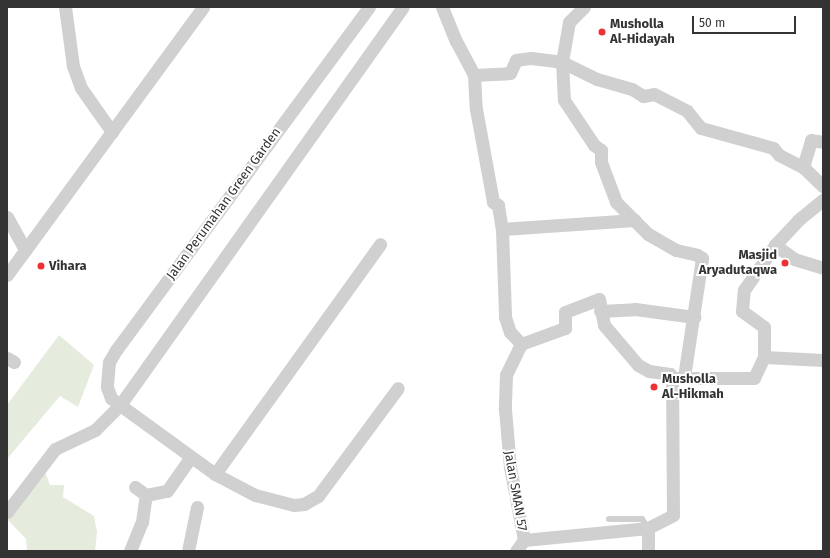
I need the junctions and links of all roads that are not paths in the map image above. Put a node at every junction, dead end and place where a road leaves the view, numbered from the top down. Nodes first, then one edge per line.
1 (65, 7) edge
2 (369, 7) edge
3 (403, 7) edge
4 (442, 7) edge
5 (584, 7) edge
6 (198, 10) edge
7 (562, 62) junction
8 (474, 75) junction
9 (112, 132) junction
10 (823, 142) edge
11 (802, 167) junction
12 (823, 186) edge
13 (823, 200) edge
14 (7, 217) edge
15 (635, 220) junction
16 (502, 229) junction
17 (380, 244) dead end
18 (775, 245) junction
19 (25, 250) junction
20 (823, 268) edge
21 (7, 275) edge
22 (600, 311) junction
23 (694, 317) junction
24 (521, 344) junction
25 (764, 357) junction
26 (823, 360) edge
27 (678, 378) junction
28 (398, 388) dead end
29 (120, 405) junction
30 (190, 458) junction
31 (215, 474) junction
32 (197, 507) dead end
33 (7, 512) edge
34 (609, 519) dead end
35 (648, 528) junction
36 (524, 540) junction
37 (130, 551) edge
38 (188, 551) edge
39 (516, 551) edge
40 (648, 551) edge

1 - 9 street
2 - 29 street, Jalan Perumahan Green Garden
3 - 29 street
4 - 8 street
5 - 7 street
6 - 9 street
7 - 8 street
7 - 11 street
7 - 15 street
8 - 16 street
9 - 19 street
10 - 11 street
11 - 12 street
13 - 18 street
14 - 19 street
15 - 16 street
15 - 23 street
16 - 24 street
17 - 31 street
18 - 20 street
18 - 25 street
19 - 21 street
22 - 23 street
22 - 24 street
22 - 27 street
23 - 27 street
24 - 36 street, Jalan SMAN 57
25 - 26 street
25 - 27 street
27 - 35 street
28 - 31 street, Jalan Perumahan Green Garden
29 - 30 street, Jalan Perumahan Green Garden
29 - 33 street
30 - 31 street, Jalan Perumahan Green Garden
30 - 37 street
32 - 38 street
34 - 35 lane
35 - 36 street, Jalan SMAN 57
35 - 40 street
36 - 39 street

